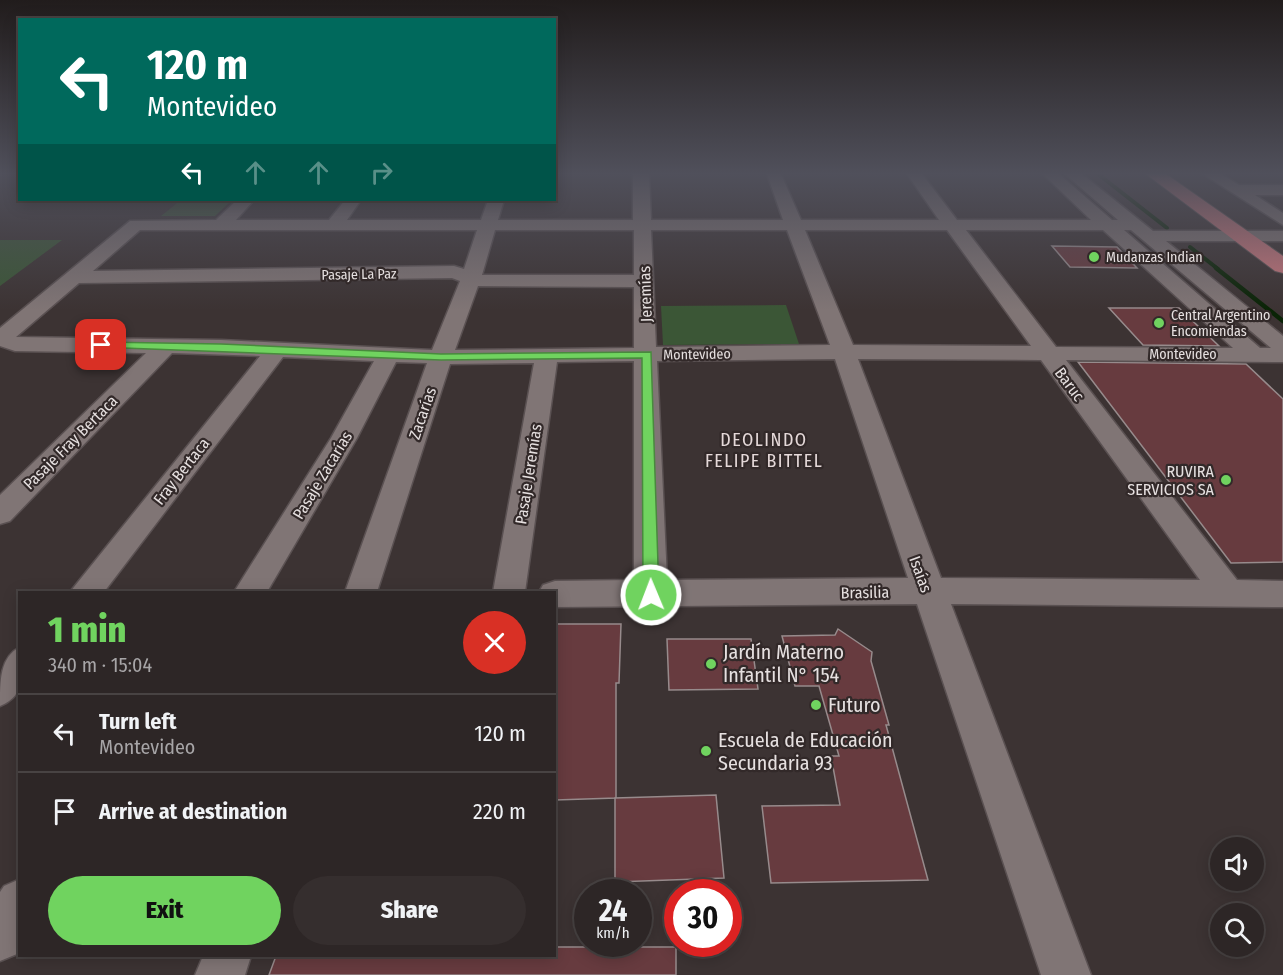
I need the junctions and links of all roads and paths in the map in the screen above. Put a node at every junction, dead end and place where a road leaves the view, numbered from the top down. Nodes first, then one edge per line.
1 (226, 220) edge
2 (338, 220) edge
3 (488, 220) edge
4 (642, 220) edge
5 (791, 220) edge
6 (949, 220) edge
7 (1100, 220) edge
8 (1129, 220) edge
9 (1224, 220) edge
10 (1228, 220) edge
11 (222, 224) junction
12 (642, 224) junction
13 (793, 224) junction
14 (952, 224) junction
15 (334, 225) junction
16 (486, 225) junction
17 (1106, 225) junction
18 (1142, 230) junction
19 (1248, 235) junction
20 (1283, 236) edge
21 (1283, 254) edge
22 (1283, 266) edge
23 (73, 277) junction
24 (471, 278) junction
25 (644, 281) junction
26 (166, 346) junction
27 (6, 347) edge
28 (1283, 347) edge
29 (276, 350) junction
30 (844, 352) junction
31 (1047, 353) junction
32 (389, 354) junction
33 (647, 354) junction
34 (547, 355) junction
35 (1254, 355) junction
36 (1283, 356) edge
37 (441, 357) junction
38 (0, 513) edge
39 (87, 591) edge
40 (251, 591) edge
41 (361, 591) edge
42 (509, 591) edge
43 (927, 591) junction
44 (1228, 593) junction
45 (556, 594) edge
46 (1283, 594) edge
47 (651, 595) junction
48 (18, 665) edge
49 (0, 689) edge
50 (18, 906) edge
51 (0, 937) edge
52 (227, 957) edge
53 (220, 975) edge
54 (1066, 975) edge

1 - 11 street
2 - 15 street
3 - 16 street, Zacarías
4 - 12 street, Jeremías
5 - 13 street, Isaías
6 - 14 street, Baruc
7 - 17 street
8 - 18 street
9 - 19 highway
10 - 19 highway
11 - 15 street
11 - 23 street
12 - 13 street
12 - 16 street
12 - 25 street, Jeremías
13 - 14 street
13 - 30 street, Isaías
14 - 17 street
14 - 31 street, Baruc
15 - 16 street
16 - 24 street, Zacarías
17 - 18 street
17 - 35 street
18 - 19 street
18 - 28 street
19 - 20 street
19 - 21 highway
19 - 22 highway
23 - 24 street, Pasaje La Paz
23 - 27 street
24 - 25 street, Pasaje La Paz
24 - 37 street, Zacarías
25 - 33 street, Jeremías
26 - 27 street, Montevideo
26 - 29 street, Montevideo
26 - 38 street, Pasaje Fray Bertaca
29 - 32 street, Montevideo
29 - 39 street, Fray Bertaca
30 - 31 street, Montevideo
30 - 33 street, Montevideo
30 - 43 street, Isaías
31 - 35 street, Montevideo
31 - 44 street, Baruc
32 - 37 street, Montevideo
32 - 40 street, Pasaje Zacarías
33 - 34 street, Montevideo
33 - 47 street, Jeremías
34 - 37 street, Montevideo
34 - 42 street, Pasaje Jeremías
35 - 36 street, Montevideo
37 - 41 street, Zacarías
43 - 44 street, Brasilia
43 - 47 street, Brasilia
43 - 54 street, Isaías
44 - 46 street, Brasilia
45 - 47 street, Brasilia
48 - 49 street
50 - 51 street
52 - 53 street

